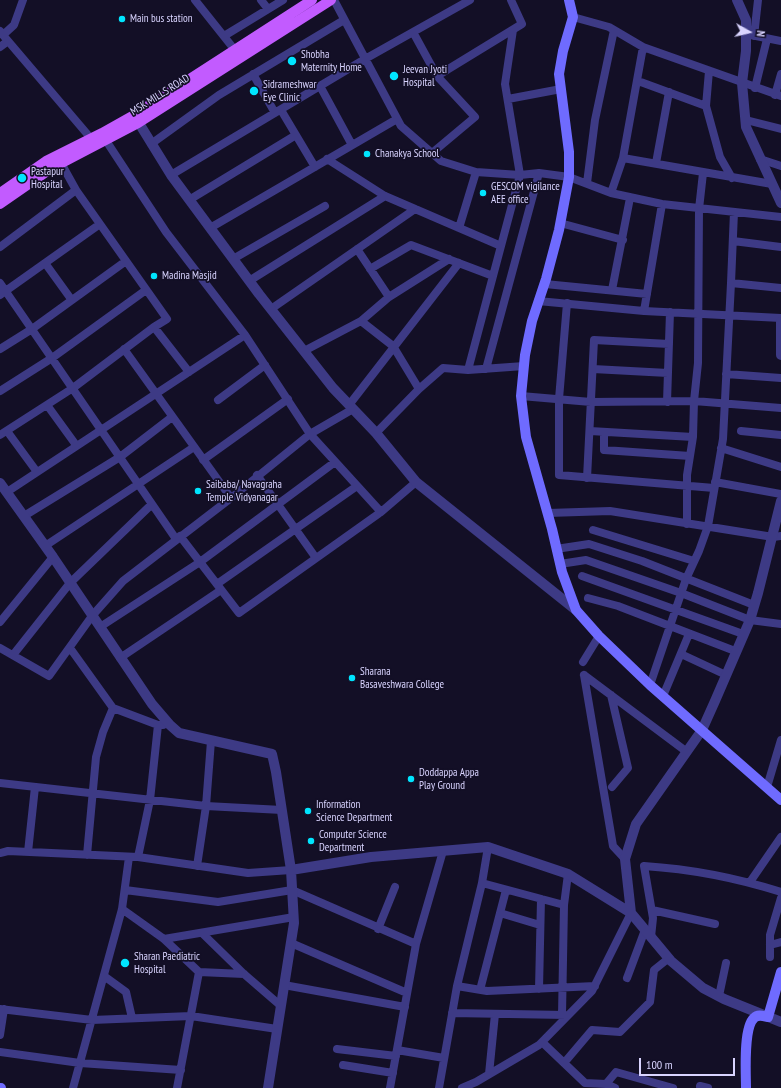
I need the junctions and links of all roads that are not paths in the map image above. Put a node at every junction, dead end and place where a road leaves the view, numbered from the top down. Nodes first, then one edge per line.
1 (23, 0) edge
2 (194, 0) edge
3 (260, 0) edge
4 (283, 0) edge
5 (312, 0) edge
6 (332, 0) edge
7 (470, 0) edge
8 (511, 0) edge
9 (569, 0) edge
10 (737, 0) edge
11 (758, 0) edge
12 (268, 9) junction
13 (573, 17) junction
14 (344, 20) junction
15 (513, 30) junction
16 (614, 30) junction
17 (413, 32) junction
18 (4, 35) edge
19 (750, 35) junction
20 (224, 36) junction
21 (767, 39) junction
22 (781, 42) edge
23 (0, 47) edge
24 (643, 47) junction
25 (238, 54) junction
26 (365, 59) junction
27 (709, 71) junction
28 (253, 74) junction
29 (781, 74) edge
30 (437, 76) junction
31 (638, 81) junction
32 (742, 83) junction
33 (320, 86) junction
34 (755, 88) junction
35 (561, 89) junction
36 (669, 92) junction
37 (778, 96) edge
38 (508, 99) junction
39 (706, 106) junction
40 (278, 111) junction
41 (136, 119) junction
42 (397, 119) junction
43 (746, 120) junction
44 (781, 130) edge
45 (296, 135) junction
46 (104, 137) junction
47 (94, 142) junction
48 (151, 144) junction
49 (352, 145) junction
50 (432, 153) junction
51 (623, 158) junction
52 (327, 159) junction
53 (760, 159) junction
54 (61, 163) junction
55 (656, 163) junction
56 (781, 166) edge
57 (315, 167) junction
58 (476, 172) junction
59 (539, 173) junction
60 (703, 173) junction
61 (171, 175) junction
62 (520, 175) junction
63 (569, 177) junction
64 (732, 178) junction
65 (587, 183) junction
66 (772, 184) junction
67 (76, 190) junction
68 (0, 193) edge
69 (611, 194) junction
70 (385, 196) junction
71 (630, 198) junction
72 (189, 200) junction
73 (781, 203) edge
74 (0, 204) edge
75 (662, 204) junction
76 (325, 206) dead end
77 (415, 209) junction
78 (699, 209) junction
79 (734, 212) junction
80 (781, 217) edge
81 (560, 223) junction
82 (100, 224) junction
83 (210, 228) junction
84 (459, 228) junction
85 (623, 240) junction
86 (733, 242) junction
87 (502, 246) junction
88 (0, 247) edge
89 (781, 247) edge
90 (357, 249) junction
91 (233, 259) junction
92 (449, 259) junction
93 (126, 261) junction
94 (45, 263) junction
95 (459, 263) junction
96 (370, 269) junction
97 (493, 276) junction
98 (249, 281) junction
99 (0, 283) edge
100 (545, 284) junction
101 (731, 284) junction
102 (781, 288) edge
103 (146, 290) junction
104 (612, 290) junction
105 (3, 293) edge
106 (647, 294) junction
107 (389, 297) junction
108 (71, 299) junction
109 (538, 301) junction
110 (567, 303) junction
111 (270, 309) junction
112 (644, 311) junction
113 (670, 312) junction
114 (698, 314) junction
115 (729, 316) junction
116 (781, 318) edge
117 (361, 321) junction
118 (781, 322) edge
119 (154, 326) junction
120 (32, 329) junction
121 (780, 333) edge
122 (244, 335) junction
123 (669, 344) junction
124 (393, 346) junction
125 (0, 349) edge
126 (124, 349) junction
127 (304, 351) junction
128 (781, 352) edge
129 (781, 355) edge
130 (52, 358) junction
131 (265, 365) junction
132 (524, 366) junction
133 (486, 369) junction
134 (593, 369) junction
135 (468, 370) junction
136 (189, 372) junction
137 (668, 373) junction
138 (726, 374) junction
139 (781, 378) edge
140 (73, 388) junction
141 (419, 389) junction
142 (0, 391) edge
143 (155, 394) junction
144 (521, 396) junction
145 (288, 399) junction
146 (559, 399) junction
147 (218, 400) dead end
148 (592, 402) junction
149 (667, 402) junction
150 (694, 402) junction
151 (724, 404) junction
152 (47, 405) junction
153 (351, 407) junction
154 (781, 408) edge
155 (172, 417) junction
156 (102, 430) junction
157 (590, 431) junction
158 (741, 431) dead end
159 (604, 432) junction
160 (4, 433) edge
161 (376, 433) junction
162 (310, 434) junction
163 (781, 435) edge
164 (693, 437) junction
165 (76, 445) junction
166 (194, 447) junction
167 (721, 448) junction
168 (690, 456) junction
169 (120, 457) junction
170 (203, 460) junction
171 (335, 462) junction
172 (781, 467) edge
173 (37, 472) junction
174 (257, 475) junction
175 (587, 478) junction
176 (416, 482) junction
177 (0, 483) edge
178 (139, 484) junction
179 (715, 485) junction
180 (357, 486) junction
181 (687, 486) junction
182 (7, 492) junction
183 (781, 494) edge
184 (231, 498) junction
185 (781, 501) edge
186 (152, 504) junction
187 (277, 504) junction
188 (382, 512) junction
189 (548, 513) junction
190 (24, 516) junction
191 (687, 524) junction
192 (708, 526) junction
193 (295, 529) junction
194 (593, 530) dead end
195 (777, 536) edge
196 (178, 537) junction
197 (45, 546) junction
198 (556, 549) junction
199 (53, 556) junction
200 (316, 558) junction
201 (694, 561) junction
202 (200, 562) junction
203 (560, 564) junction
204 (582, 576) dead end
205 (686, 579) junction
206 (70, 583) junction
207 (219, 587) junction
208 (681, 593) junction
209 (588, 598) dead end
210 (754, 605) junction
211 (576, 610) junction
212 (676, 610) junction
213 (92, 616) junction
214 (750, 620) junction
215 (0, 622) edge
216 (781, 624) edge
217 (100, 627) junction
218 (669, 627) junction
219 (689, 634) junction
220 (743, 634) junction
221 (599, 636) junction
222 (0, 648) edge
223 (70, 648) junction
224 (735, 651) junction
225 (681, 654) junction
226 (13, 655) junction
227 (120, 658) junction
228 (583, 662) dead end
229 (726, 675) junction
230 (650, 685) junction
231 (611, 695) junction
232 (663, 696) junction
233 (113, 708) junction
234 (158, 725) junction
235 (170, 725) junction
236 (702, 730) junction
237 (781, 740) edge
238 (211, 741) junction
239 (687, 752) junction
240 (0, 783) edge
241 (36, 787) junction
242 (612, 787) dead end
243 (767, 787) junction
244 (92, 793) junction
245 (150, 800) junction
246 (781, 800) edge
247 (206, 806) junction
248 (282, 810) junction
249 (781, 837) edge
250 (488, 847) junction
251 (443, 851) junction
252 (28, 852) junction
253 (0, 853) edge
254 (86, 855) junction
255 (129, 857) junction
256 (138, 857) junction
257 (625, 859) junction
258 (197, 866) junction
259 (291, 870) junction
260 (568, 874) junction
261 (750, 882) junction
262 (482, 883) junction
263 (395, 887) dead end
264 (125, 890) junction
265 (292, 890) junction
266 (506, 890) junction
267 (781, 892) edge
268 (781, 898) edge
269 (541, 899) junction
270 (564, 905) junction
271 (122, 909) junction
272 (652, 910) junction
273 (500, 913) junction
274 (631, 913) junction
275 (294, 916) junction
276 (715, 924) dead end
277 (540, 926) junction
278 (378, 929) junction
279 (648, 933) junction
280 (203, 934) junction
281 (164, 939) junction
282 (781, 942) edge
283 (291, 943) junction
284 (416, 944) junction
285 (770, 945) junction
286 (770, 957) dead end
287 (669, 958) junction
288 (726, 963) dead end
289 (198, 972) junction
290 (781, 972) edge
291 (244, 974) junction
292 (104, 976) junction
293 (627, 978) dead end
294 (284, 985) junction
295 (456, 986) junction
296 (595, 986) junction
297 (561, 988) junction
298 (539, 989) junction
299 (480, 990) junction
300 (407, 993) junction
301 (719, 996) junction
302 (280, 1006) junction
303 (405, 1007) junction
304 (2, 1009) edge
305 (452, 1013) junction
306 (495, 1014) junction
307 (565, 1015) junction
308 (190, 1016) junction
309 (768, 1017) junction
310 (132, 1018) junction
311 (92, 1020) junction
312 (781, 1022) edge
313 (277, 1029) junction
314 (0, 1035) edge
315 (542, 1042) junction
316 (337, 1049) dead end
317 (0, 1052) edge
318 (396, 1053) junction
319 (444, 1058) junction
320 (564, 1063) junction
321 (80, 1064) junction
322 (344, 1065) dead end
323 (181, 1070) junction
324 (393, 1073) junction
325 (489, 1074) junction
326 (606, 1084) junction
327 (73, 1088) edge
328 (177, 1088) edge
329 (268, 1088) edge
330 (390, 1088) edge
331 (439, 1088) edge
332 (462, 1088) edge
333 (615, 1088) edge
334 (673, 1088) edge
335 (746, 1088) edge

1 - 18 street
2 - 20 street
3 - 12 street
4 - 12 street
5 - 25 main road, MSK MILLS ROAD
6 - 14 street
6 - 25 main road, MSK MILLS ROAD
7 - 17 street
8 - 15 street
9 - 13 main road
10 - 19 street
11 - 19 street
12 - 20 street
13 - 16 street
13 - 35 main road
14 - 26 street
14 - 28 street
15 - 30 street
15 - 38 street
16 - 24 street
16 - 65 street
17 - 26 street
17 - 30 street
18 - 23 street
18 - 47 street
19 - 21 street
19 - 32 street
20 - 25 street
21 - 22 street
21 - 34 street
24 - 27 street
24 - 31 street
25 - 41 main road, MSK MILLS ROAD
26 - 33 street
26 - 42 street
27 - 32 street
27 - 39 street
28 - 40 street
28 - 48 street
29 - 37 street
30 - 50 street
31 - 36 street
31 - 51 street
32 - 34 street
32 - 43 street
33 - 40 street
33 - 49 street
34 - 37 street
35 - 38 street
35 - 63 main road
36 - 39 street
36 - 55 street
38 - 62 street
39 - 64 street
40 - 45 street
40 - 61 street
41 - 46 main road, MSK MILLS ROAD
41 - 48 street
42 - 49 street
42 - 50 street
43 - 44 street
43 - 53 street
45 - 57 street
45 - 72 street
46 - 47 main road, MSK MILLS ROAD
46 - 122 street
47 - 54 main road, MSK MILLS ROAD
47 - 68 main road, MSK MILLS ROAD
48 - 61 street
49 - 52 street
50 - 58 street
51 - 55 street
51 - 69 street
52 - 57 street
52 - 70 street
53 - 56 street
53 - 66 street
54 - 67 street
54 - 74 main road, MSK MILLS ROAD
55 - 60 street
57 - 83 street
58 - 62 street
58 - 84 street
59 - 62 street
59 - 63 street
59 - 133 street
60 - 64 street
60 - 78 street
61 - 72 street
62 - 87 street
63 - 65 street
63 - 81 main road
64 - 66 street
65 - 69 street
66 - 73 street
67 - 82 street
67 - 88 street
69 - 71 street
70 - 77 street
70 - 98 street
71 - 75 street
71 - 85 street
72 - 83 street
75 - 78 street
75 - 106 street
76 - 91 street
77 - 84 street
77 - 90 street
78 - 79 street
78 - 114 street
79 - 80 street
79 - 86 street
81 - 85 street
81 - 100 main road
82 - 93 street
82 - 94 street
83 - 91 street
84 - 87 street
85 - 104 street
86 - 89 street
86 - 101 street
87 - 97 street
90 - 96 street
90 - 111 street
91 - 98 street
92 - 95 street
92 - 96 street
92 - 107 street
93 - 103 street
93 - 108 street
94 - 105 street
94 - 108 street
95 - 97 street
95 - 124 street
96 - 107 street
97 - 135 street
98 - 111 street
99 - 105 street
100 - 104 street
100 - 109 main road
101 - 102 street
101 - 115 street
103 - 119 street
103 - 130 street
104 - 106 street
105 - 120 street
106 - 112 street
107 - 117 street
108 - 120 street
109 - 110 street
109 - 132 main road
110 - 112 street
110 - 146 street
111 - 127 street
112 - 113 street
113 - 114 street
113 - 123 street
114 - 115 street
114 - 150 street
115 - 116 street
115 - 138 street
117 - 124 street
117 - 127 street
118 - 121 street
119 - 126 street
119 - 136 street
120 - 125 street
120 - 130 street
121 - 128 street
122 - 131 street
122 - 136 street
123 - 134 street
123 - 137 street
124 - 141 street
124 - 153 street
126 - 140 street
126 - 143 street
127 - 153 street
128 - 129 street
130 - 140 street
130 - 142 street
131 - 145 street
131 - 147 street
132 - 133 street
132 - 144 main road
133 - 135 street
134 - 137 street
134 - 148 street
135 - 141 street
136 - 143 street
137 - 149 street
138 - 139 street
138 - 151 street
140 - 152 street
140 - 156 street
141 - 161 street
143 - 155 street
143 - 156 street
144 - 146 street
144 - 189 main road
145 - 162 street
145 - 170 street
146 - 148 street
146 - 175 street
148 - 149 street
148 - 157 street
149 - 150 street
150 - 151 street
150 - 164 street
151 - 154 street
151 - 167 street
152 - 160 street
152 - 165 street
153 - 161 street
153 - 162 street
155 - 166 street
155 - 169 street
156 - 165 street
156 - 169 street
157 - 159 street
157 - 175 street
158 - 163 street
159 - 164 street
159 - 168 street
160 - 173 street
161 - 176 street
162 - 171 street
162 - 174 street
164 - 168 street
165 - 173 street
166 - 170 street
166 - 178 street
167 - 172 street
167 - 179 street
168 - 181 street
169 - 178 street
169 - 190 street
170 - 184 street
171 - 180 street
171 - 187 street
173 - 182 street
174 - 184 street
174 - 187 street
175 - 181 street
176 - 188 street
176 - 211 street
177 - 182 street
178 - 186 street
178 - 197 street
179 - 181 street
179 - 183 street
179 - 192 street
180 - 188 street
180 - 193 street
181 - 191 street
182 - 190 street
184 - 196 street
185 - 195 street
186 - 196 street
186 - 206 street
187 - 193 street
187 - 202 street
188 - 200 street
189 - 191 street
189 - 198 main road
190 - 197 street
191 - 192 street
192 - 195 street
192 - 201 street
193 - 200 street
193 - 207 street
194 - 201 street
195 - 210 street
196 - 202 street
196 - 213 street
197 - 199 street
198 - 203 main road
198 - 205 street
199 - 206 street
199 - 215 street
200 - 207 street
201 - 205 street
202 - 207 street
202 - 217 street
203 - 208 street
203 - 211 main road
204 - 212 street
205 - 208 street
205 - 210 street
206 - 213 street
206 - 226 street
207 - 227 street
208 - 212 street
208 - 214 street
209 - 218 street
210 - 214 street
211 - 221 main road
212 - 218 street
212 - 220 street
213 - 217 street
213 - 223 street
214 - 216 street
214 - 220 street
217 - 227 street
218 - 219 street
218 - 230 street
219 - 224 street
219 - 225 street
220 - 224 street
221 - 228 street
221 - 230 main road
222 - 226 street
223 - 226 street
223 - 233 street
224 - 229 street
225 - 229 street
225 - 232 street
227 - 235 street
229 - 236 street
230 - 232 main road
231 - 239 street
231 - 242 street
231 - 257 street
232 - 236 main road
233 - 234 street
233 - 244 street
234 - 235 street
234 - 245 street
235 - 238 street
236 - 239 street
236 - 243 main road
237 - 243 street
238 - 247 street
238 - 248 street
239 - 257 street
240 - 241 street
241 - 244 street
241 - 252 street
243 - 246 main road
244 - 245 street
244 - 254 street
245 - 247 street
245 - 256 street
247 - 248 street
247 - 258 street
248 - 259 street
249 - 261 street
250 - 251 street
250 - 260 street
250 - 262 street
251 - 259 street
251 - 284 street
252 - 253 street
252 - 254 street
254 - 255 street
255 - 256 street
255 - 264 street
256 - 258 street
257 - 274 street
258 - 259 street
259 - 265 street
260 - 270 street
260 - 274 street
261 - 267 street
261 - 272 street
262 - 266 street
262 - 295 street
263 - 278 street
264 - 265 street
264 - 271 street
265 - 275 street
265 - 278 street
266 - 269 street
266 - 273 street
268 - 285 street
269 - 270 street
269 - 277 street
270 - 297 street
271 - 281 street
271 - 292 street
272 - 276 street
272 - 279 street
273 - 277 street
273 - 299 street
274 - 279 street
274 - 296 street
275 - 280 street
275 - 283 street
277 - 298 street
278 - 284 street
279 - 287 street
279 - 293 street
280 - 281 street
280 - 291 street
281 - 289 street
282 - 285 street
283 - 294 street
283 - 300 street
284 - 300 street
285 - 286 street
287 - 301 street
287 - 320 street
288 - 301 street
289 - 291 street
289 - 308 street
290 - 309 main road
291 - 302 street
292 - 310 street
292 - 311 street
294 - 302 street
294 - 303 street
295 - 299 street
295 - 305 street
296 - 297 street
296 - 307 street
297 - 298 street
297 - 307 street
298 - 299 street
300 - 303 street
301 - 309 street
302 - 313 street
303 - 318 street
304 - 311 street
304 - 314 street
305 - 306 street
305 - 319 street
306 - 307 street
306 - 325 street
307 - 315 street
308 - 310 street
308 - 313 street
308 - 323 street
309 - 312 street
309 - 335 main road
310 - 311 street
311 - 321 street
313 - 329 street
315 - 320 street
315 - 325 street
316 - 318 street
317 - 321 street
318 - 319 street
318 - 324 street
319 - 331 street
320 - 326 street
321 - 323 street
321 - 327 street
322 - 324 street
323 - 328 street
324 - 330 street
325 - 332 street
326 - 333 street
326 - 334 street

